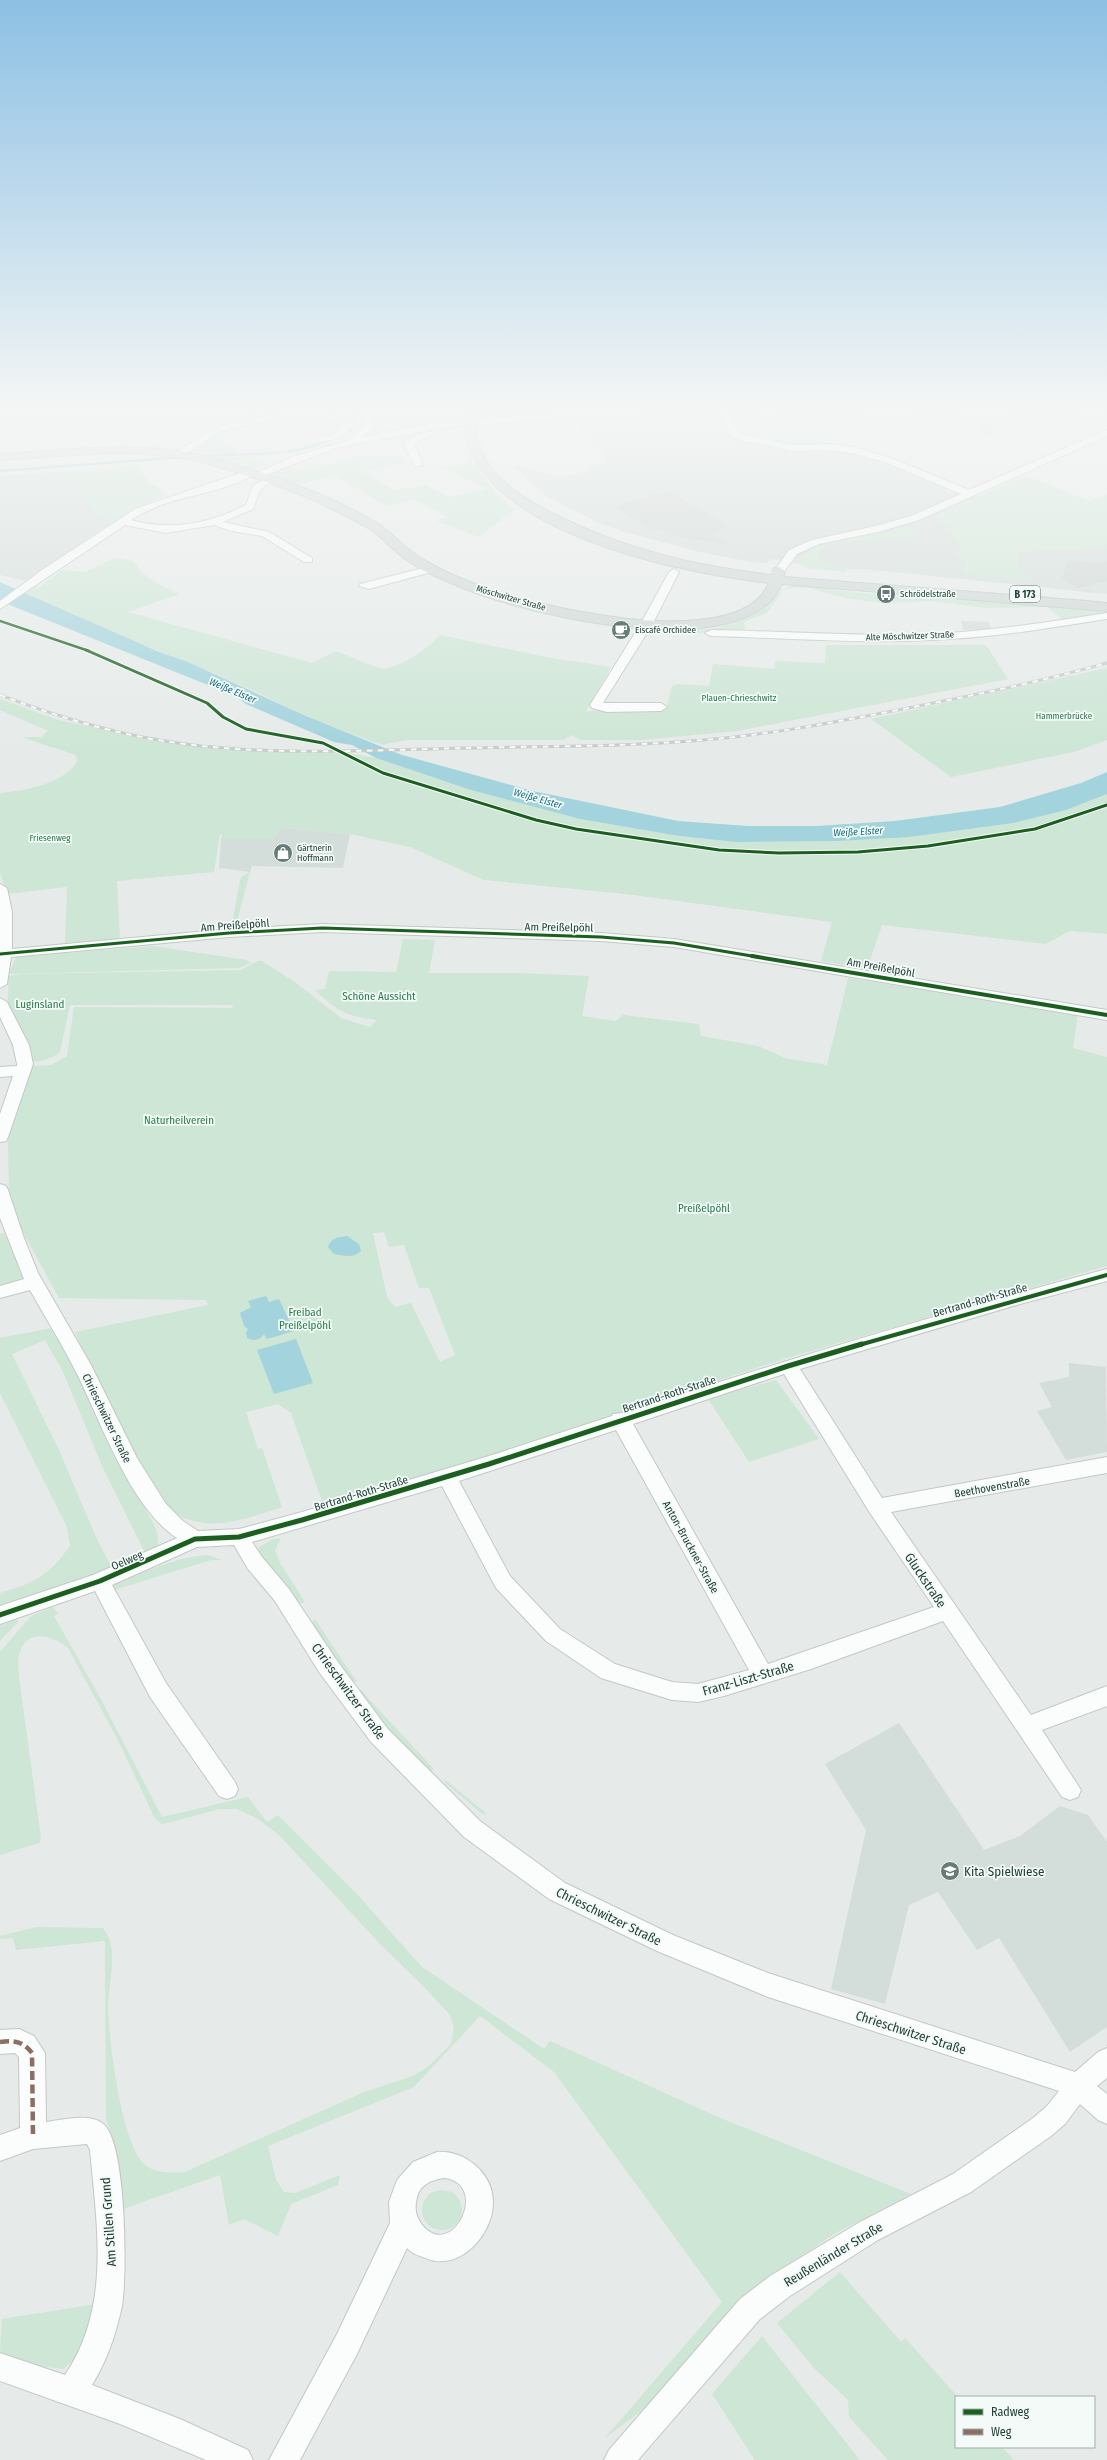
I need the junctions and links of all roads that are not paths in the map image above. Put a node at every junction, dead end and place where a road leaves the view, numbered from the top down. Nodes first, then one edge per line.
1 (119, 523) edge
2 (130, 523) edge
3 (202, 523) edge
4 (217, 523) edge
5 (368, 523) edge
6 (577, 523) edge
7 (898, 523) edge
8 (308, 560) dead end
9 (431, 569) junction
10 (674, 572) dead end
11 (775, 576) junction
12 (364, 586) dead end
13 (1107, 601) edge
14 (0, 606) edge
15 (1107, 607) edge
16 (1107, 616) edge
17 (646, 625) junction
18 (711, 632) dead end
19 (661, 707) dead end
20 (0, 888) edge
21 (3, 954) edge
22 (0, 984) edge
23 (0, 1002) edge
24 (1107, 1015) edge
25 (5, 1016) edge
26 (21, 1071) junction
27 (0, 1072) edge
28 (0, 1137) edge
29 (0, 1190) edge
30 (1107, 1275) edge
31 (34, 1282) junction
32 (0, 1292) edge
33 (788, 1366) junction
34 (620, 1419) junction
35 (1107, 1465) edge
36 (447, 1477) junction
37 (876, 1507) junction
38 (239, 1537) junction
39 (195, 1539) junction
40 (100, 1581) junction
41 (947, 1611) junction
42 (0, 1615) edge
43 (763, 1675) junction
44 (1107, 1696) edge
45 (1025, 1727) junction
46 (227, 1790) dead end
47 (1070, 1790) dead end
48 (0, 2042) edge
49 (1107, 2061) edge
50 (1078, 2086) junction
51 (1107, 2111) edge
52 (33, 2136) junction
53 (0, 2148) edge
54 (404, 2224) dead end
55 (0, 2367) edge
56 (70, 2392) junction
57 (238, 2460) edge
58 (284, 2460) edge
59 (619, 2460) edge

1 - 14 street
2 - 3 street
4 - 8 street
5 - 9 main road, Möschwitzer Straße
6 - 11 main road, B 173
7 - 11 street
9 - 12 street
9 - 17 main road, Möschwitzer Straße
10 - 17 street
11 - 13 main road, B 173
11 - 15 main road, B 173
11 - 17 main road, Möschwitzer Straße
16 - 18 street, Alte Möschwitzer Straße
17 - 19 street
20 - 21 street
21 - 22 street
21 - 24 street, Am Preißelpöhl
23 - 25 street
25 - 26 street
26 - 27 street
26 - 28 street
29 - 31 street, Chrieschwitzer Straße
30 - 33 street, Bertrand-Roth-Straße
31 - 32 street
31 - 39 street, Chrieschwitzer Straße
33 - 34 street, Bertrand-Roth-Straße
33 - 37 street, Gluckstraße
34 - 36 street, Bertrand-Roth-Straße
34 - 43 street, Anton-Bruckner-Straße
35 - 37 street, Beethovenstraße
36 - 38 street, Bertrand-Roth-Straße
36 - 43 street, Franz-Liszt-Straße
37 - 41 street, Gluckstraße
38 - 39 street, Oelweg
38 - 50 street, Chrieschwitzer Straße
39 - 40 street, Oelweg
40 - 42 street, Oelweg
40 - 46 street
41 - 43 street, Franz-Liszt-Straße
41 - 45 street, Gluckstraße
44 - 45 street
45 - 47 street, Gluckstraße
48 - 52 street
49 - 50 street, Reußenländer Straße
50 - 51 street, Chrieschwitzer Straße
50 - 59 street, Reußenländer Straße
52 - 53 street, Am Stillen Grund
52 - 56 street, Am Stillen Grund
54 - 58 street
55 - 56 street
56 - 57 street

